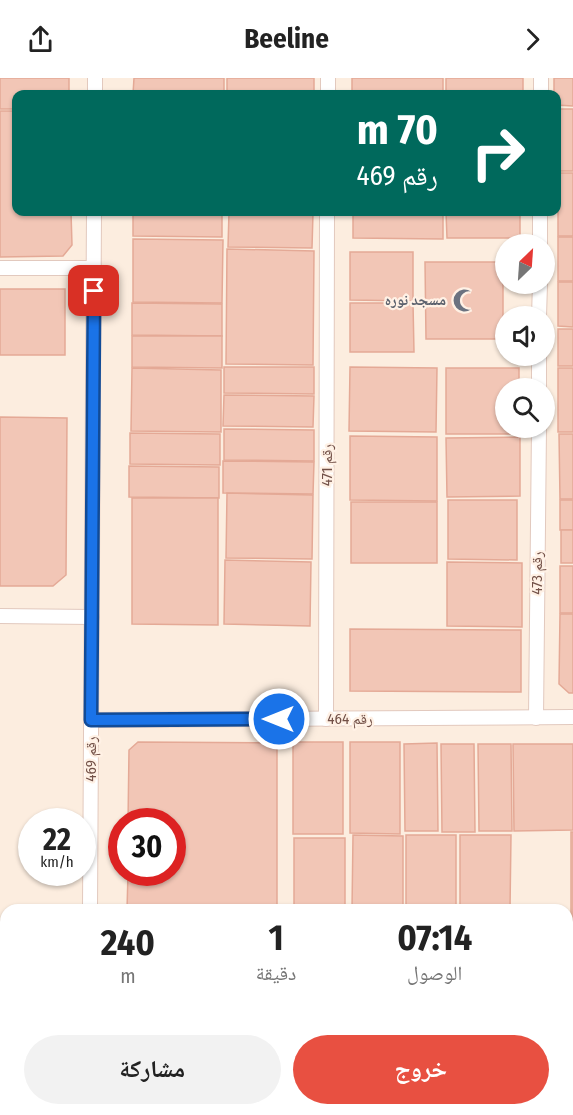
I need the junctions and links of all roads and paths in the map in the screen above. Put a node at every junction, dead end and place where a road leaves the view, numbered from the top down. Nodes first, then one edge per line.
1 (94, 216) edge
2 (327, 216) edge
3 (540, 216) edge
4 (540, 234) edge
5 (0, 268) edge
6 (94, 268) junction
7 (538, 438) edge
8 (0, 616) edge
9 (92, 617) junction
10 (573, 717) edge
11 (536, 718) junction
12 (326, 719) junction
13 (91, 720) junction
14 (90, 904) edge

1 - 6 street, رقم 469
2 - 12 street, رقم 471
3 - 4 street
5 - 6 street
6 - 9 street, رقم 469
7 - 11 street, رقم 473
8 - 9 street
9 - 13 street, رقم 469
10 - 11 street, رقم 464
11 - 12 street, رقم 464
12 - 13 street, رقم 464
13 - 14 street, رقم 469

